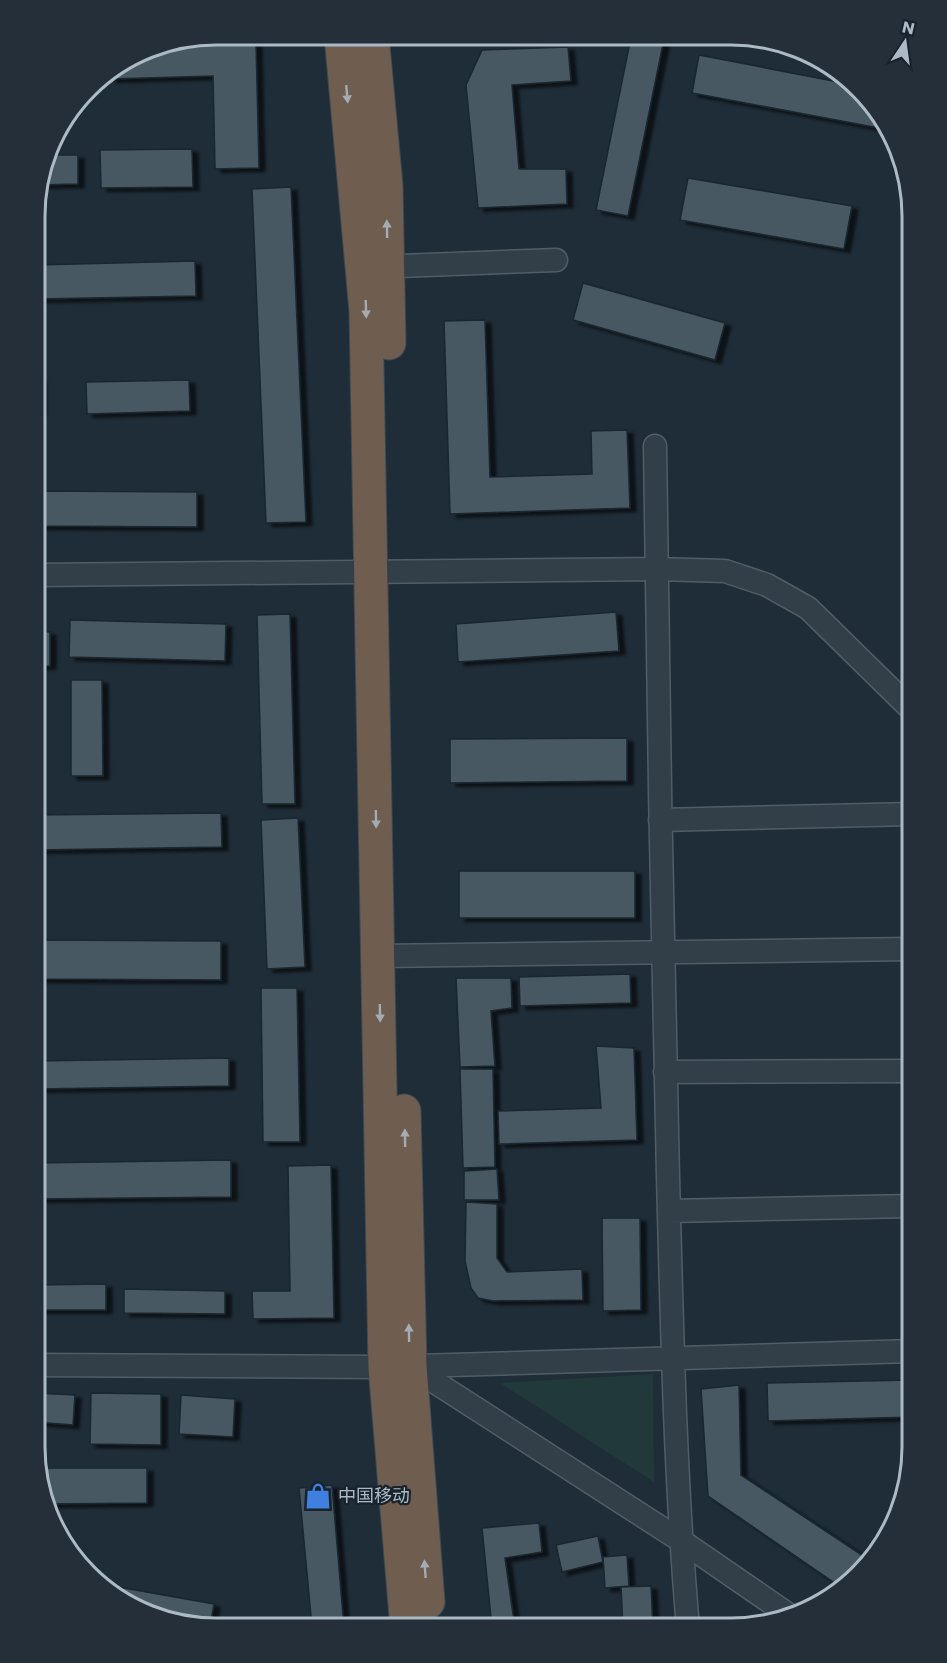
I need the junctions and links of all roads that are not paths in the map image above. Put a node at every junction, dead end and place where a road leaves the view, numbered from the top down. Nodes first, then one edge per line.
1 (343, 45) edge
2 (373, 45) edge
3 (556, 260) dead end
4 (376, 267) junction
5 (655, 446) dead end
6 (657, 569) junction
7 (381, 573) junction
8 (45, 575) edge
9 (902, 700) edge
10 (902, 814) edge
11 (660, 820) junction
12 (902, 949) edge
13 (662, 952) junction
14 (389, 955) junction
15 (902, 1071) edge
16 (665, 1072) junction
17 (902, 1206) edge
18 (669, 1211) junction
19 (902, 1352) edge
20 (673, 1358) junction
21 (45, 1365) edge
22 (398, 1367) junction
23 (680, 1540) junction
24 (782, 1610) edge
25 (407, 1618) edge
26 (428, 1618) edge
27 (687, 1618) edge

1 -> 4 highway
4 -> 2 highway
3 - 4 street
4 - 7 highway
5 - 6 street
6 - 7 street
6 - 9 street
6 - 11 street
7 - 8 street
7 - 14 highway
10 - 11 street
11 - 13 street
12 - 13 street
13 - 14 street
13 - 16 street
14 - 22 highway
15 - 16 street
16 - 18 street
17 - 18 street
18 - 20 street
19 - 20 street
20 - 22 street
20 - 23 street
21 - 22 street
22 - 23 street
22 - 25 highway
26 -> 22 highway
23 - 24 street
23 - 27 street

